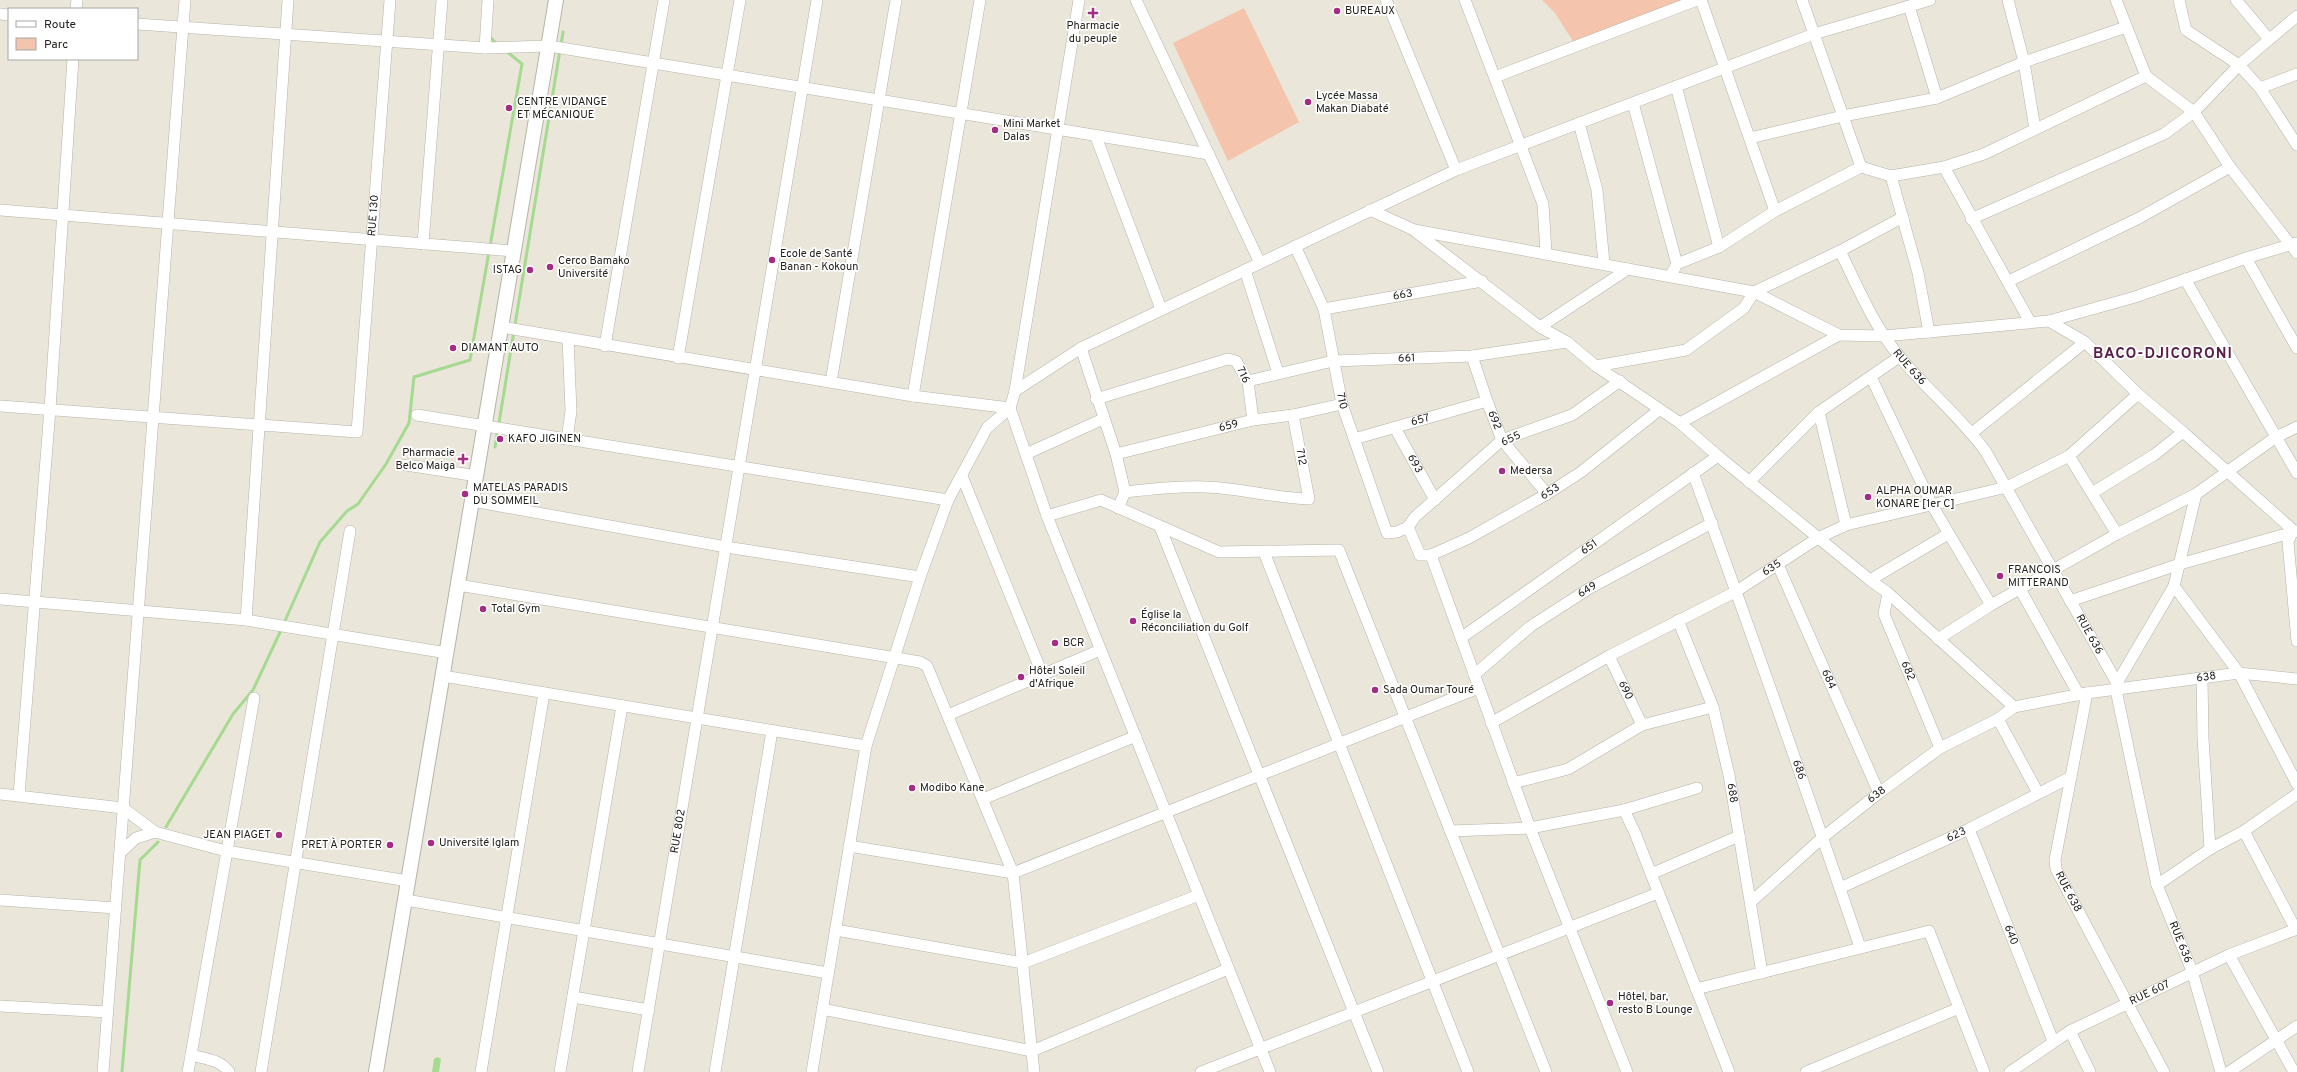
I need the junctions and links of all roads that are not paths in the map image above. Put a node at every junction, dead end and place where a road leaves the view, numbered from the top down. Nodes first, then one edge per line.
1 (185, 0) edge
2 (288, 0) edge
3 (390, 0) edge
4 (442, 0) edge
5 (488, 0) edge
6 (556, 0) edge
7 (664, 0) edge
8 (740, 0) edge
9 (817, 0) edge
10 (896, 0) edge
11 (980, 0) edge
12 (1079, 0) edge
13 (1136, 0) edge
14 (1386, 0) edge
15 (1465, 0) edge
16 (1697, 0) edge
17 (1701, 0) edge
18 (1802, 0) edge
19 (1930, 0) edge
20 (2008, 0) edge
21 (2116, 0) edge
22 (2179, 0) edge
23 (2236, 0) edge
24 (1909, 6) junction
25 (2297, 16) edge
26 (138, 24) edge
27 (183, 27) junction
28 (2126, 27) junction
29 (286, 34) junction
30 (1814, 34) junction
31 (2268, 38) junction
32 (386, 41) junction
33 (438, 44) junction
34 (548, 46) junction
35 (485, 48) junction
36 (73, 60) edge
37 (2024, 62) junction
38 (653, 63) junction
39 (2239, 65) junction
40 (1725, 68) junction
41 (2297, 74) edge
42 (728, 76) junction
43 (2146, 76) junction
44 (1495, 77) junction
45 (1676, 86) junction
46 (802, 88) junction
47 (2260, 88) junction
48 (1937, 98) junction
49 (879, 101) junction
50 (1632, 103) junction
51 (2194, 112) junction
52 (961, 114) junction
53 (1843, 116) junction
54 (1579, 123) junction
55 (2035, 129) junction
56 (1058, 130) junction
57 (1096, 137) junction
58 (1750, 138) junction
59 (1521, 145) junction
60 (2297, 145) edge
61 (1209, 154) junction
62 (1861, 167) junction
63 (1944, 167) junction
64 (2230, 167) junction
65 (1456, 170) junction
66 (1891, 176) junction
67 (0, 210) edge
68 (1370, 210) junction
69 (1775, 211) junction
70 (63, 215) junction
71 (1903, 217) junction
72 (1971, 219) junction
73 (168, 224) junction
74 (1412, 229) junction
75 (272, 232) junction
76 (372, 240) junction
77 (423, 244) junction
78 (1294, 246) junction
79 (1719, 247) junction
80 (2295, 247) edge
81 (514, 251) junction
82 (1840, 251) junction
83 (1546, 253) junction
84 (2246, 258) junction
85 (1260, 263) junction
86 (1604, 263) junction
87 (1677, 264) junction
88 (1628, 269) junction
89 (1245, 270) junction
90 (1671, 275) junction
91 (2185, 279) junction
92 (1482, 281) junction
93 (2009, 281) junction
94 (1754, 292) junction
95 (1161, 309) junction
96 (1324, 309) junction
97 (2049, 321) junction
98 (2030, 322) junction
99 (501, 327) junction
100 (1540, 327) junction
101 (1930, 332) junction
102 (1839, 335) junction
103 (1883, 336) junction
104 (568, 339) junction
105 (1567, 342) junction
106 (2085, 342) junction
107 (605, 346) junction
108 (1081, 348) junction
109 (2297, 348) edge
110 (1472, 356) junction
111 (1899, 357) junction
112 (678, 358) junction
113 (1333, 361) junction
114 (1596, 366) junction
115 (755, 371) junction
116 (1278, 373) junction
117 (1871, 377) junction
118 (1248, 381) junction
119 (831, 382) junction
120 (1620, 382) junction
121 (1015, 391) junction
122 (2138, 394) junction
123 (913, 396) junction
124 (1096, 399) junction
125 (1486, 401) junction
126 (1342, 404) junction
127 (0, 406) edge
128 (1010, 408) junction
129 (50, 409) junction
130 (1659, 410) junction
131 (1819, 412) junction
132 (417, 415) dead end
133 (1293, 415) junction
134 (153, 417) junction
135 (1103, 419) junction
136 (1252, 420) junction
137 (1680, 423) junction
138 (259, 425) junction
139 (485, 426) junction
140 (2297, 426) edge
141 (1394, 428) junction
142 (2183, 432) junction
143 (1972, 433) junction
144 (2276, 437) junction
145 (567, 439) junction
146 (1354, 439) junction
147 (1502, 440) junction
148 (1026, 454) junction
149 (1116, 454) junction
150 (1718, 456) junction
151 (2069, 456) junction
152 (406, 465) dead end
153 (739, 466) junction
154 (2226, 472) junction
155 (1693, 473) junction
156 (2297, 473) edge
157 (476, 476) junction
158 (962, 476) junction
159 (1749, 482) junction
160 (2007, 487) junction
161 (1124, 492) junction
162 (2092, 492) junction
163 (1547, 494) junction
164 (2196, 494) junction
165 (948, 500) junction
166 (1435, 500) junction
167 (472, 501) junction
168 (1932, 505) junction
169 (1118, 508) junction
170 (1047, 516) junction
171 (1712, 523) junction
172 (1846, 525) junction
173 (1160, 527) junction
174 (1408, 527) junction
175 (2295, 530) edge
176 (350, 531) dead end
177 (1948, 534) junction
178 (2117, 534) junction
179 (1818, 538) junction
180 (726, 547) junction
181 (1264, 552) junction
182 (1431, 555) junction
183 (2180, 564) junction
184 (1778, 565) junction
185 (2053, 571) junction
186 (920, 577) junction
187 (1870, 580) junction
188 (458, 585) junction
189 (2174, 586) junction
190 (2020, 589) junction
191 (1735, 592) junction
192 (1888, 592) junction
193 (0, 599) edge
194 (2070, 601) junction
195 (34, 602) junction
196 (1991, 605) junction
197 (138, 611) junction
198 (246, 620) junction
199 (1678, 620) junction
200 (712, 627) junction
201 (333, 634) junction
202 (1460, 638) junction
203 (1938, 639) junction
204 (2297, 641) edge
205 (1100, 650) junction
206 (447, 653) junction
207 (1609, 656) junction
208 (894, 658) junction
209 (2239, 673) junction
210 (1474, 675) junction
211 (442, 676) junction
212 (1043, 676) junction
213 (2202, 678) junction
214 (2297, 680) edge
215 (2117, 687) junction
216 (1479, 688) junction
217 (544, 693) junction
218 (2083, 694) junction
219 (254, 698) dead end
220 (622, 706) junction
221 (1713, 707) junction
222 (2014, 707) junction
223 (948, 715) junction
224 (697, 718) junction
225 (1405, 718) junction
226 (1998, 719) junction
227 (1491, 723) junction
228 (1642, 725) junction
229 (772, 731) junction
230 (1136, 736) junction
231 (1339, 744) junction
232 (866, 746) junction
233 (1940, 748) junction
234 (1260, 775) junction
235 (2071, 777) junction
236 (1513, 783) junction
237 (2297, 784) edge
238 (1697, 788) dead end
239 (1879, 793) junction
240 (2038, 793) junction
241 (0, 794) edge
242 (2297, 794) edge
243 (19, 795) junction
244 (983, 799) junction
245 (123, 808) junction
246 (1624, 810) junction
247 (1166, 812) junction
248 (1530, 828) junction
249 (1969, 829) junction
250 (1450, 831) junction
251 (2244, 831) junction
252 (155, 832) junction
253 (1739, 836) junction
254 (1822, 838) junction
255 (849, 846) junction
256 (2210, 849) junction
257 (226, 851) junction
258 (120, 853) junction
259 (296, 862) junction
260 (1013, 873) junction
261 (1651, 874) junction
262 (408, 881) junction
263 (2157, 884) junction
264 (1840, 888) junction
265 (1658, 893) junction
266 (1199, 895) junction
267 (0, 900) edge
268 (406, 900) junction
269 (1752, 901) junction
270 (116, 908) junction
271 (507, 918) junction
272 (1570, 928) junction
273 (2296, 929) edge
274 (836, 930) junction
275 (584, 931) junction
276 (660, 944) junction
277 (1860, 947) junction
278 (2229, 955) junction
279 (734, 956) junction
280 (1500, 956) junction
281 (1022, 963) junction
282 (1228, 969) junction
283 (2192, 971) junction
284 (828, 973) junction
285 (1762, 973) junction
286 (1433, 981) junction
287 (1696, 989) junction
288 (573, 997) junction
289 (2126, 1003) junction
290 (0, 1006) edge
291 (1959, 1008) junction
292 (822, 1009) junction
293 (649, 1010) junction
294 (108, 1012) junction
295 (1354, 1012) junction
296 (2297, 1026) edge
297 (2070, 1031) junction
298 (2277, 1040) junction
299 (2054, 1041) junction
300 (1261, 1049) junction
301 (1032, 1051) junction
302 (191, 1055) junction
303 (2016, 1070) edge
304 (103, 1072) edge
305 (188, 1072) edge
306 (229, 1072) edge
307 (261, 1072) edge
308 (376, 1072) edge
309 (481, 1072) edge
310 (560, 1072) edge
311 (638, 1072) edge
312 (715, 1072) edge
313 (812, 1072) edge
314 (1034, 1072) edge
315 (1201, 1072) edge
316 (1270, 1072) edge
317 (1378, 1072) edge
318 (1468, 1072) edge
319 (1546, 1072) edge
320 (1627, 1072) edge
321 (1729, 1072) edge
322 (1806, 1072) edge
323 (1984, 1072) edge
324 (2090, 1072) edge
325 (2164, 1072) edge
326 (2221, 1072) edge
327 (2229, 1072) edge
328 (2294, 1072) edge

1 - 27 street
2 - 29 street
3 - 32 street, RUE 130
4 - 33 street
5 - 35 street
6 - 34 main road
7 - 38 street
8 - 42 street
9 - 46 street, RUE 802
10 - 49 street
11 - 52 street
12 - 56 street
13 - 61 street
14 - 65 street
15 - 44 street
16 - 44 street
17 - 40 street
18 - 30 street
19 - 24 street
20 - 37 street
21 - 28 street
22 - 39 street
23 - 31 street
24 - 30 street
24 - 48 street
25 - 31 street
26 - 27 street
27 - 29 street
27 - 73 street
28 - 37 street
28 - 43 street
29 - 32 street
29 - 75 street
30 - 40 street
30 - 53 street
31 - 39 street
32 - 33 street
32 - 76 street, RUE 130
33 - 35 street
33 - 77 street
34 - 35 street
34 - 38 street
34 - 81 main road
36 - 70 street
37 - 48 street
37 - 55 street
38 - 42 street
38 - 107 street
39 - 47 street
39 - 51 street
40 - 45 street
40 - 58 street
41 - 47 street
42 - 46 street
42 - 112 street
43 - 51 street
43 - 55 street
44 - 59 street
45 - 50 street
45 - 79 street
46 - 49 street
46 - 115 street, RUE 802
47 - 60 street
48 - 53 street
49 - 52 street
49 - 119 street
50 - 54 street
50 - 87 street
51 - 64 street
51 - 72 street
52 - 56 street
52 - 123 street
53 - 58 street
53 - 62 street
54 - 59 street
54 - 86 street
55 - 63 street
56 - 57 street
56 - 121 street
57 - 61 street
57 - 95 street
58 - 69 street
59 - 65 street
59 - 83 street
61 - 85 street
62 - 66 street
62 - 69 street
63 - 66 street
63 - 72 street
64 - 80 street
64 - 93 street
65 - 68 street
66 - 71 street
67 - 70 street
68 - 74 street
68 - 78 street
69 - 79 street
70 - 73 street
70 - 129 street
71 - 82 street
71 - 101 street
72 - 93 street
73 - 75 street
73 - 134 street
74 - 83 street
74 - 92 street
75 - 76 street
75 - 138 street
76 - 77 street
76 - 138 street, RUE 130
77 - 81 street
78 - 85 street
78 - 96 street, 710
79 - 87 street
80 - 84 street
81 - 99 main road
82 - 94 street
82 - 103 street, RUE 636
83 - 86 street
84 - 91 street
84 - 109 street
85 - 89 street
86 - 88 street
87 - 90 street
88 - 90 street
88 - 100 street
89 - 95 street
89 - 116 street
90 - 94 street
91 - 97 street
91 - 144 street
92 - 96 street, 663
92 - 100 street
93 - 98 street
94 - 102 street
94 - 114 street
95 - 108 street
96 - 113 street, 710
97 - 98 street
97 - 106 street
98 - 101 street
99 - 104 street
99 - 139 main road
100 - 105 street
101 - 103 street
102 - 103 street
102 - 137 street
103 - 111 street, RUE 636
104 - 107 street
104 - 145 street
105 - 110 street, 661
105 - 114 street
106 - 122 street
106 - 143 street
107 - 112 street
108 - 121 street
108 - 124 street
110 - 113 street, 661
110 - 125 street, 692
111 - 117 street
111 - 143 street, RUE 636
112 - 115 street
113 - 116 street, 661
113 - 126 street, 710
114 - 120 street
115 - 119 street
115 - 153 street, RUE 802
116 - 118 street, 661
117 - 131 street
117 - 168 street
118 - 124 street, 716
118 - 136 street, 716
119 - 123 street
120 - 130 street
120 - 147 street, 655
121 - 128 street
122 - 142 street
122 - 151 street, 635
123 - 128 street
124 - 135 street
125 - 141 street, 657
125 - 147 street, 692
126 - 133 street, 659
126 - 146 street, 710
127 - 129 street
128 - 148 street
128 - 158 street
129 - 134 street
129 - 195 street
130 - 137 street
130 - 163 street, 653
131 - 159 street
131 - 172 street
132 - 139 street
133 - 136 street, 659
133 - 161 street, 712
134 - 138 street
134 - 197 street
135 - 148 street
135 - 149 street
136 - 149 street, 659
137 - 150 street
138 - 198 street
139 - 145 street
139 - 157 main road
140 - 144 street
141 - 146 street, 657
141 - 166 street, 693
142 - 154 street
142 - 162 street
143 - 160 street, RUE 636
144 - 154 street
144 - 156 street
145 - 153 street
146 - 174 street, 710
147 - 163 street, 692
147 - 166 street, 655
148 - 170 street
149 - 161 street
150 - 155 street, 651
150 - 159 street
151 - 160 street, 635
151 - 162 street
152 - 157 street
153 - 165 street
153 - 180 street, RUE 802
154 - 164 street
154 - 175 street
155 - 171 street, 686
155 - 202 street, 651
157 - 167 main road
158 - 165 street
158 - 212 street
159 - 179 street
160 - 168 street, 635
160 - 185 street, RUE 636
161 - 169 street
162 - 178 street
163 - 182 street, 653
164 - 178 street
164 - 183 street
165 - 186 street
166 - 174 street, 655
167 - 180 street
167 - 188 main road
168 - 172 street, 635
168 - 177 street
169 - 170 street
169 - 173 street
170 - 205 street
171 - 191 street, 686
171 - 210 street, 649
172 - 179 street, 635
173 - 181 street
173 - 234 street
174 - 182 street
175 - 183 street
175 - 204 street
176 - 201 street
177 - 187 street
177 - 196 street
178 - 185 street
179 - 184 street, 635
179 - 187 street
180 - 186 street
180 - 200 street, RUE 802
181 - 225 street
181 - 231 street
182 - 202 street
183 - 189 street
183 - 194 street
184 - 191 street, 635
184 - 239 street, 684
185 - 190 street
185 - 194 street, RUE 636
186 - 208 street
187 - 192 street
188 - 200 street
188 - 206 main road
189 - 209 street
189 - 215 street
190 - 196 street
190 - 218 street
191 - 199 street, 635
191 - 254 street, 686
192 - 203 street
192 - 233 street, 682
193 - 195 street
194 - 215 street, RUE 636
195 - 197 street
195 - 243 street
196 - 203 street
197 - 198 street
197 - 245 street
198 - 201 street
199 - 207 street, 635
199 - 221 street, 688
200 - 208 street
200 - 224 street, RUE 802
201 - 206 street
201 - 259 street
202 - 210 street
203 - 222 street
205 - 212 street
205 - 230 street
206 - 211 main road
207 - 227 street, 635
207 - 228 street, 690
208 - 223 street
208 - 232 street
209 - 213 street, 638
209 - 214 street, 638
209 - 237 street
210 - 216 street
211 - 217 street
211 - 262 main road
212 - 223 street
213 - 215 street, 638
213 - 256 street
215 - 218 street, 638
215 - 263 street, RUE 636
216 - 225 street
216 - 227 street
217 - 220 street
217 - 271 street
218 - 222 street, 638
218 - 235 street, RUE 638
219 - 257 street
220 - 224 street
220 - 275 street
221 - 228 street
221 - 253 street, 688
222 - 226 street, 638
223 - 244 street
224 - 229 street
224 - 276 street, RUE 802
225 - 231 street
225 - 250 street
226 - 233 street, 638
226 - 240 street
227 - 236 street
228 - 236 street
229 - 232 street
229 - 279 street
230 - 244 street
230 - 247 street
231 - 234 street
231 - 286 street
232 - 255 street
233 - 239 street, 638
234 - 247 street
234 - 295 street
235 - 240 street, 623
235 - 289 street, RUE 638
236 - 248 street
238 - 246 street
239 - 254 street, 638
240 - 249 street, 623
241 - 243 street
242 - 251 street
243 - 245 street
244 - 260 street
245 - 252 street
245 - 258 street
246 - 248 street
246 - 261 street
247 - 260 street
247 - 266 street
248 - 250 street
248 - 272 street
249 - 264 street, 623
249 - 299 street, 640
250 - 280 street
251 - 256 street
251 - 273 street
252 - 257 street
252 - 258 street
253 - 261 street
253 - 269 street, 688
254 - 264 street, 686
254 - 269 street, 638
255 - 260 street
255 - 274 street
256 - 263 street
257 - 259 street
257 - 302 street
258 - 270 street
259 - 262 street
259 - 307 street
260 - 281 street
261 - 265 street
262 - 268 main road
263 - 283 street, RUE 636
264 - 277 street, 686
265 - 272 street
265 - 287 street
266 - 281 street
266 - 282 street
267 - 270 street
268 - 271 street
268 - 308 main road
269 - 285 street, 688
270 - 294 street
271 - 275 street
271 - 309 street
272 - 280 street
272 - 320 street
273 - 278 street, RUE 607
274 - 281 street
274 - 284 street
275 - 276 street
275 - 288 street
276 - 279 street
276 - 293 street, RUE 802
277 - 285 street
277 - 291 street
278 - 283 street, RUE 607
278 - 298 street
279 - 284 street
279 - 312 street
280 - 286 street
280 - 319 street
281 - 301 street
282 - 300 street
282 - 301 street
283 - 289 street, RUE 607
283 - 326 street, RUE 636
284 - 292 street
285 - 287 street
286 - 295 street
286 - 318 street
287 - 321 street
288 - 293 street
288 - 310 street
289 - 297 street, RUE 607
289 - 325 street, RUE 638
290 - 294 street
291 - 322 street
291 - 323 street
292 - 301 street
292 - 313 street
293 - 311 street, RUE 802
294 - 304 street
295 - 300 street
295 - 317 street
296 - 298 street
297 - 299 street, RUE 607
297 - 324 street
298 - 327 street
298 - 328 street
299 - 303 street, RUE 607
300 - 315 street
300 - 316 street
301 - 314 street
302 - 305 street
302 - 306 street

